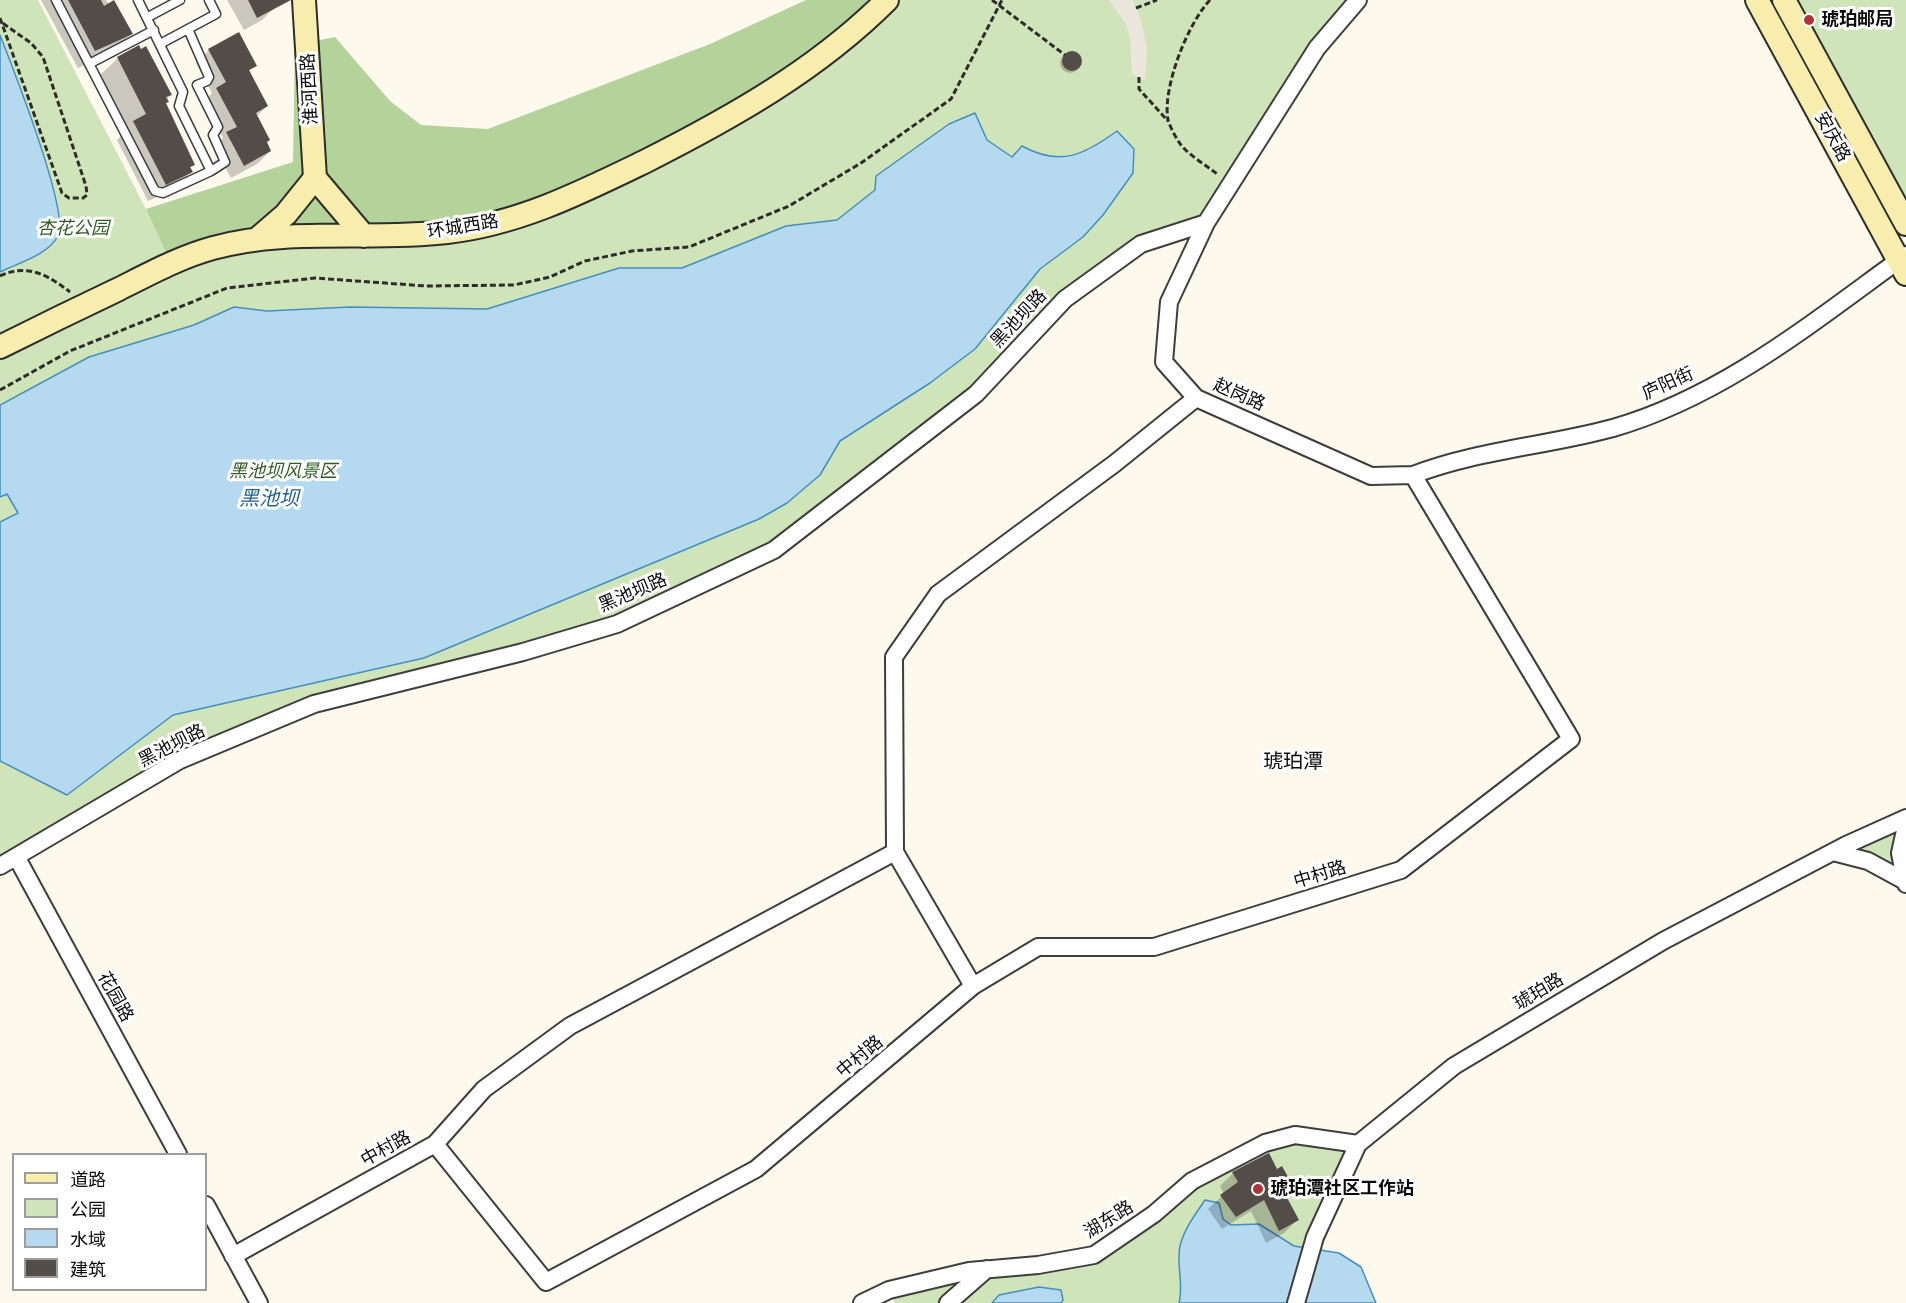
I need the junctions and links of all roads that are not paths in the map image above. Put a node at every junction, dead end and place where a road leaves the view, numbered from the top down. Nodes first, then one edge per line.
1 (56, 0) edge
2 (138, 0) edge
3 (180, 0) edge
4 (209, 0) edge
5 (304, 0) edge
6 (887, 0) edge
7 (1358, 0) edge
8 (1757, 0) edge
9 (1784, 0) edge
10 (147, 17) junction
11 (188, 29) junction
12 (154, 30) junction
13 (160, 44) junction
14 (89, 64) junction
15 (197, 85) junction
16 (183, 92) junction
17 (211, 171) junction
18 (315, 178) junction
19 (1206, 223) junction
20 (1906, 224) edge
21 (364, 236) junction
22 (257, 239) junction
23 (1904, 263) edge
24 (0, 347) edge
25 (1196, 398) junction
26 (1413, 475) junction
27 (1906, 818) edge
28 (1906, 826) edge
29 (895, 852) junction
30 (1833, 852) junction
31 (17, 858) junction
32 (0, 866) edge
33 (1905, 882) edge
34 (973, 986) junction
35 (435, 1144) junction
36 (1358, 1144) junction
37 (177, 1153) edge
38 (207, 1207) edge
39 (233, 1256) junction
40 (987, 1269) junction
41 (892, 1296) edge
42 (259, 1303) edge
43 (862, 1303) edge
44 (948, 1303) edge
45 (1296, 1303) edge

1 - 14 lane
2 - 10 lane
3 - 10 lane
4 - 11 lane
5 - 18 street, 淮河西路
6 - 21 street, 环城西路
7 - 19 street, 赵岗路
8 - 23 street, 安庆路
9 - 20 street, 安庆路
10 - 12 lane
11 - 13 lane
11 - 15 lane
12 - 13 lane
12 - 14 lane
13 - 16 lane
14 - 17 lane
15 - 16 lane
15 - 17 lane
16 - 17 lane
18 - 21 street
18 - 22 street
19 - 25 street, 赵岗路
19 - 31 street, 黑池坝路
21 - 22 street, 环城西路
22 - 24 street, 环城西路
23 - 26 street, 庐阳街
25 - 26 street, 赵岗路
25 - 29 street
26 - 34 street, 中村路
27 - 30 street, 琥珀路
28 - 33 street
29 - 34 street
29 - 35 street
30 - 33 street
30 - 36 street, 琥珀路
31 - 32 street, 黑池坝路
31 - 37 street, 花园路
34 - 35 street, 中村路
35 - 39 street, 中村路
36 - 40 street, 湖东路
36 - 45 street, 琥珀路
38 - 39 street
39 - 42 street
40 - 41 street, 湖东路
40 - 44 street
41 - 43 street, 湖东路

